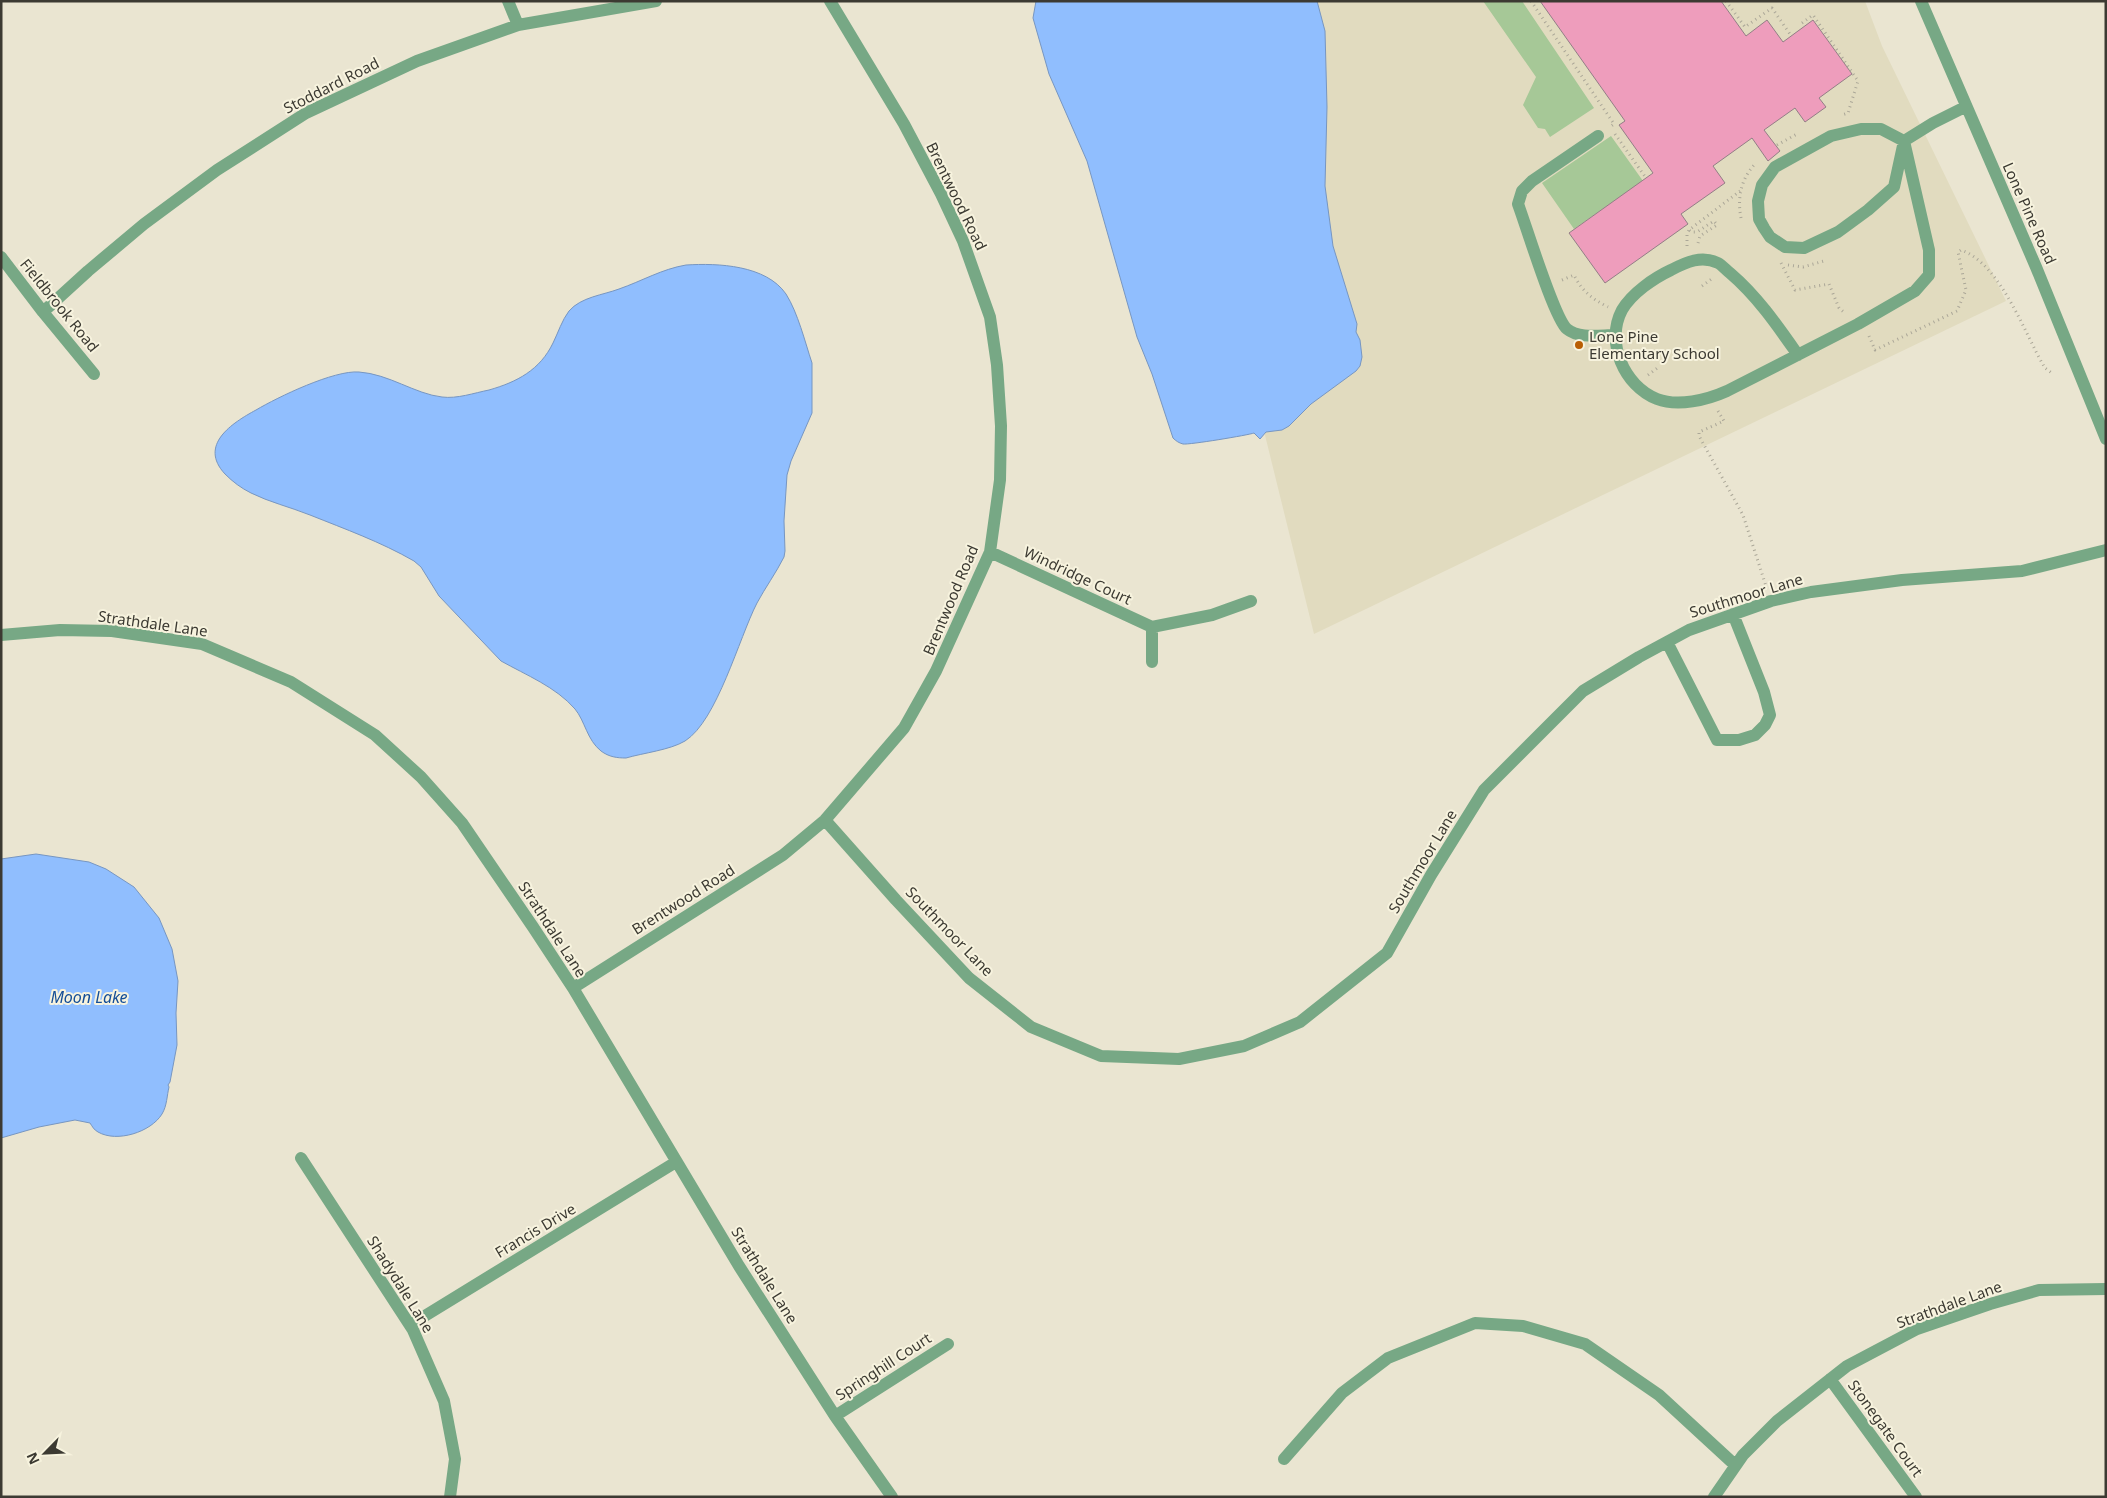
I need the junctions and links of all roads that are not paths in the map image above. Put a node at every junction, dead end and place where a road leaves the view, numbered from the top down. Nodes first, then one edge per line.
1 (508, 1) edge
2 (656, 1) edge
3 (830, 1) edge
4 (1921, 1) edge
5 (518, 25) junction
6 (1965, 107) junction
7 (1598, 136) road end
8 (1904, 141) junction
9 (1, 257) edge
10 (43, 312) junction
11 (1615, 335) junction
12 (1798, 354) junction
13 (94, 374) dead end
14 (2106, 402) edge
15 (2093, 407) junction
16 (2106, 439) edge
17 (2106, 550) edge
18 (990, 552) junction
19 (1251, 601) dead end
20 (1733, 614) junction
21 (1152, 627) junction
22 (1, 635) edge
23 (1667, 642) junction
24 (1152, 662) dead end
25 (826, 820) junction
26 (572, 988) junction
27 (301, 1158) dead end
28 (676, 1162) junction
29 (2106, 1288) edge
30 (410, 1325) junction
31 (948, 1344) dead end
32 (1830, 1379) junction
33 (835, 1416) junction
34 (1284, 1459) dead end
35 (1735, 1465) junction
36 (450, 1497) edge
37 (892, 1497) edge
38 (1714, 1497) edge
39 (1916, 1497) edge

1 - 5 street
2 - 5 street, Stoddard Road
3 - 18 street, Brentwood Road
4 - 6 street, Lone Pine Road
5 - 10 street, Stoddard Road
6 - 8 street
6 - 15 street, Lone Pine Road
7 - 11 street
8 - 8 street
8 - 12 street
9 - 10 street, Fieldbrook Road
10 - 13 street, Fieldbrook Road
11 - 12 street
11 - 12 street
14 - 15 street
15 - 16 street, Lone Pine Road
17 - 20 street, Southmoor Lane
18 - 21 street, Windridge Court
18 - 25 street, Brentwood Road
19 - 21 street
20 - 23 street, Southmoor Lane
20 - 23 street
21 - 24 street
22 - 26 street, Strathdale Lane
23 - 25 street, Southmoor Lane
25 - 26 street, Brentwood Road
26 - 28 street, Strathdale Lane
27 - 30 street, Shadydale Lane
28 - 30 street, Francis Drive
28 - 33 street, Strathdale Lane
29 - 32 street, Strathdale Lane
30 - 36 street, Shadydale Lane
31 - 33 street, Springhill Court
32 - 35 street, Strathdale Lane
32 - 39 street, Stonegate Court
33 - 37 street, Strathdale Lane
34 - 35 street
35 - 38 street, Strathdale Lane

